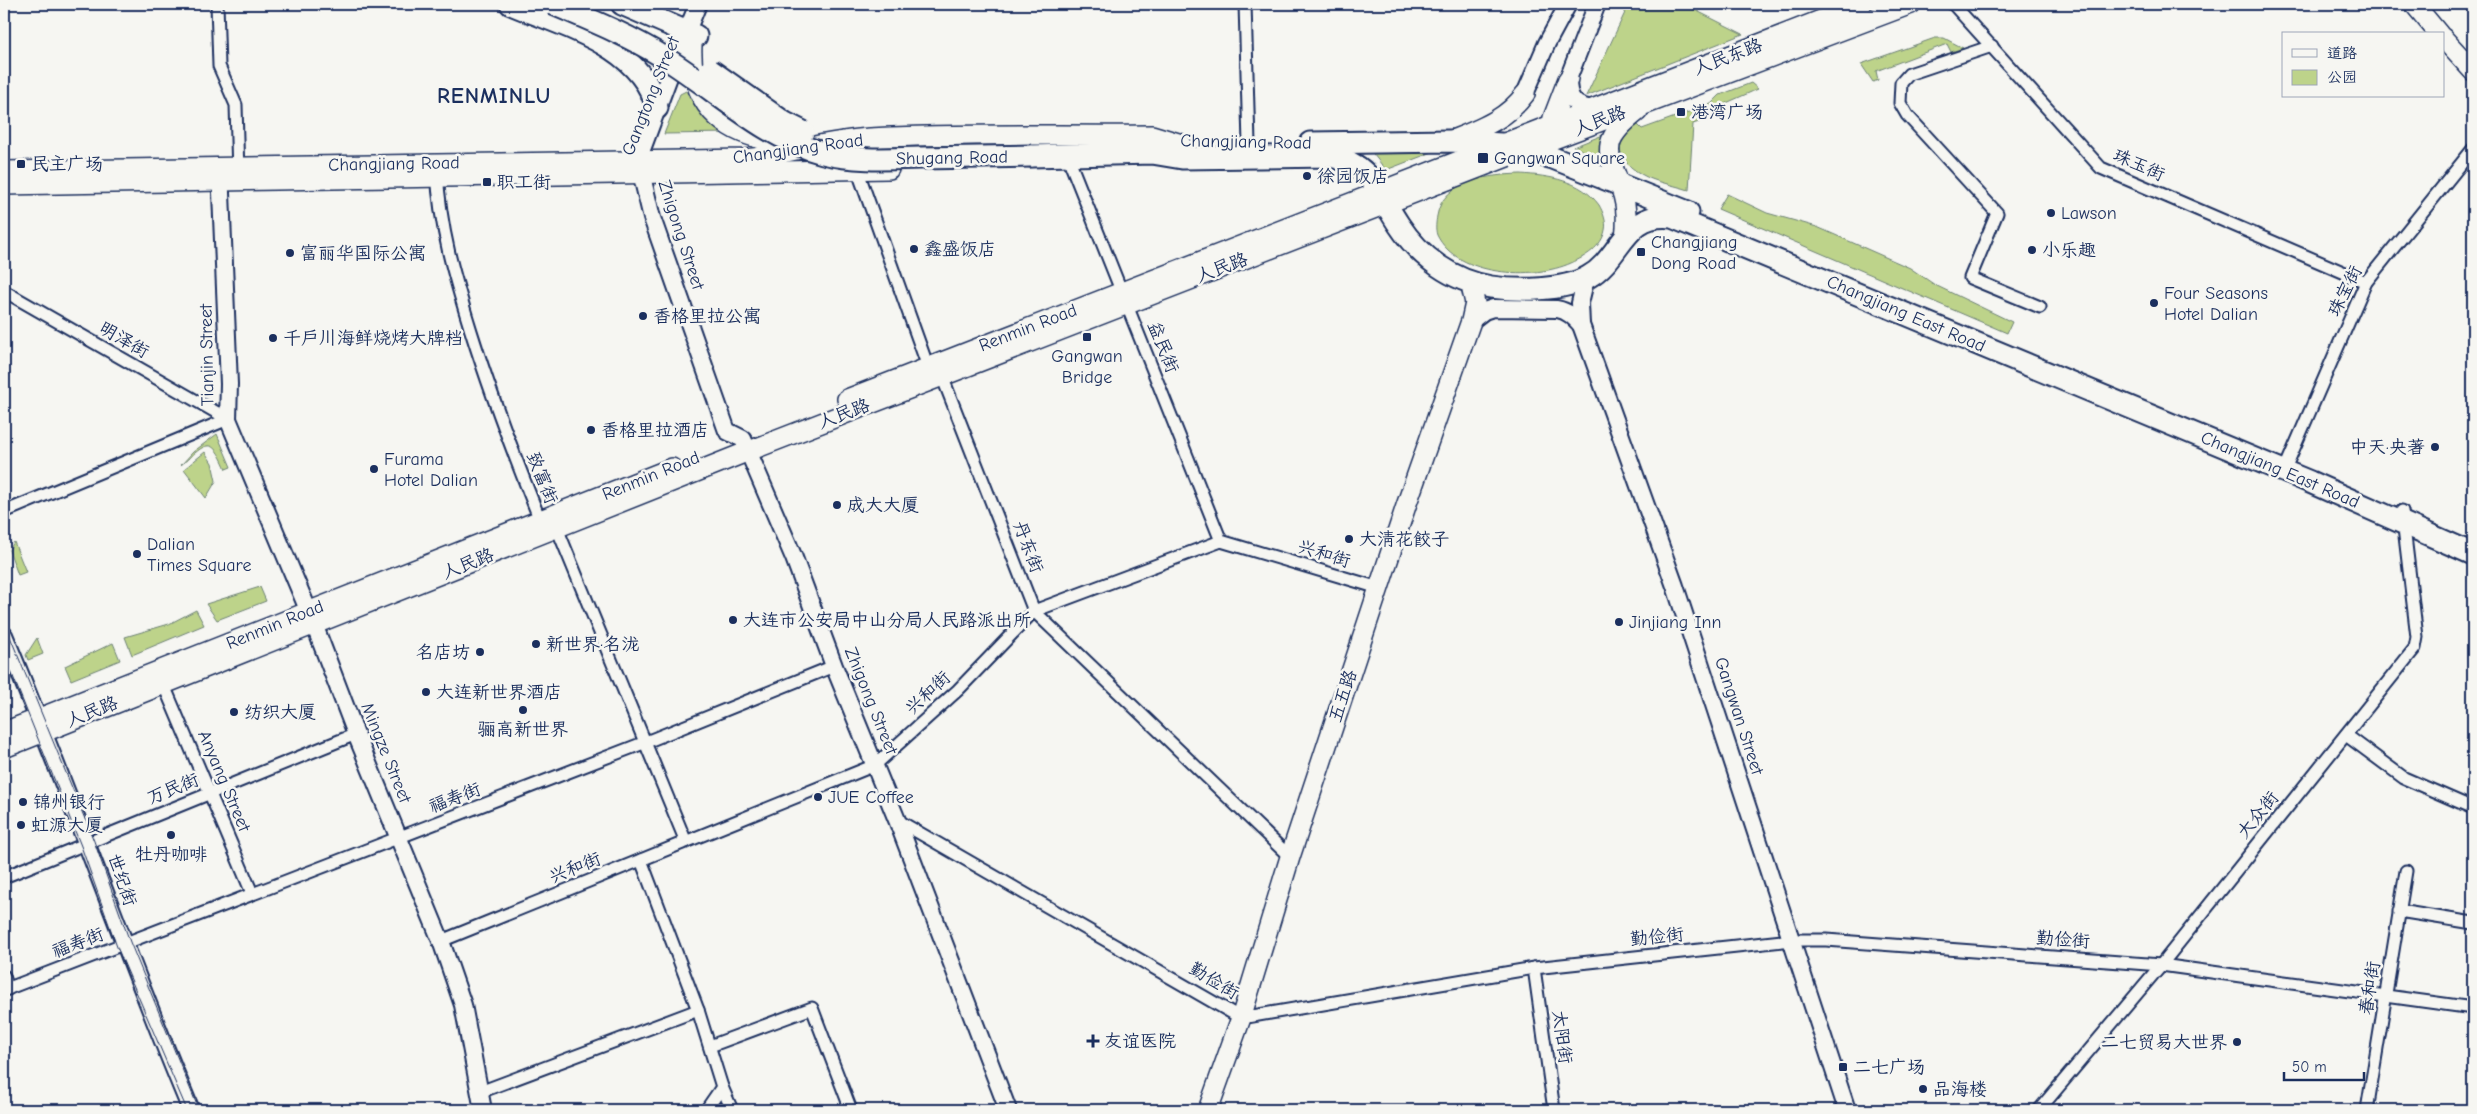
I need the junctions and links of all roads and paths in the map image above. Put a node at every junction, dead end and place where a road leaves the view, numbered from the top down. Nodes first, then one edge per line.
1 (217, 4) edge
2 (511, 4) edge
3 (553, 4) edge
4 (583, 4) edge
5 (622, 4) edge
6 (698, 4) edge
7 (710, 4) edge
8 (1245, 4) edge
9 (1568, 4) edge
10 (1597, 4) edge
11 (1862, 4) edge
12 (1912, 4) edge
13 (1953, 4) edge
14 (2414, 4) edge
15 (2437, 32) edge
16 (692, 38) junction
17 (2444, 39) edge
18 (1992, 46) junction
19 (2473, 71) edge
20 (1568, 79) junction
21 (1525, 94) joint
22 (1649, 102) junction
23 (657, 108) junction
24 (1594, 109) junction
25 (1551, 133) junction
26 (1450, 141) junction
27 (1249, 144) junction
28 (1500, 144) junction
29 (818, 145) junction
30 (2473, 149) edge
31 (1525, 150) junction
32 (1182, 151) junction
33 (1030, 152) junction
34 (643, 165) junction
35 (1071, 165) junction
36 (1570, 165) junction
37 (857, 169) junction
38 (437, 170) junction
39 (4, 171) edge
40 (229, 174) junction
41 (1616, 182) junction
42 (4, 185) edge
43 (1382, 197) junction
44 (1358, 207) junction
45 (1399, 225) junction
46 (1625, 238) junction
47 (1586, 278) junction
48 (1470, 282) junction
49 (2366, 282) junction
50 (4, 291) edge
51 (1125, 298) junction
52 (2040, 307) dead end
53 (1471, 321) junction
54 (1581, 325) junction
55 (935, 372) junction
56 (228, 419) junction
57 (746, 445) junction
58 (2286, 466) junction
59 (4, 512) edge
60 (2402, 517) junction
61 (549, 524) junction
62 (1221, 542) junction
63 (2473, 542) edge
64 (2473, 554) edge
65 (1379, 588) junction
66 (1034, 611) junction
67 (311, 618) junction
68 (4, 635) edge
69 (834, 666) junction
70 (163, 683) junction
71 (40, 726) junction
72 (4, 732) edge
73 (356, 734) junction
74 (2346, 735) junction
75 (646, 742) junction
76 (4, 748) edge
77 (875, 765) junction
78 (210, 793) junction
79 (2473, 808) edge
80 (897, 820) junction
81 (399, 838) junction
82 (686, 842) junction
83 (88, 843) junction
84 (1290, 856) junction
85 (641, 860) junction
86 (2406, 871) dead end
87 (4, 877) edge
88 (252, 893) junction
89 (2399, 911) junction
90 (2473, 923) edge
91 (1792, 940) junction
92 (441, 941) junction
93 (123, 944) junction
94 (2161, 965) junction
95 (1534, 968) junction
96 (4, 976) edge
97 (6, 989) edge
98 (2387, 997) junction
99 (2473, 1008) edge
100 (698, 1010) junction
101 (1241, 1018) junction
102 (710, 1046) junction
103 (722, 1087) junction
104 (183, 1092) junction
105 (480, 1092) junction
106 (183, 1110) edge
107 (191, 1110) edge
108 (483, 1110) edge
109 (706, 1110) edge
110 (732, 1110) edge
111 (851, 1110) edge
112 (1008, 1110) edge
113 (1208, 1110) edge
114 (1554, 1110) edge
115 (1847, 1110) edge
116 (2038, 1110) edge
117 (2367, 1110) edge

1 - 40 street
2 - 23 highway
3 - 33 highway, Shugang Road, bridge
4 - 33 highway, Shugang Road, bridge
5 - 16 highway
6 - 16 street, Gangtong Street
7 - 16 street, Gangtong Street
8 - 27 street
9 - 21 street
10 - 20 street
11 - 24 main road, 人民东路
12 - 22 main road
13 - 18 street, 珠玉街
14 - 15 main road
16 - 23 street, Gangtong Street
16 - 29 main road
16 - 34 street, Gangtong Street
17 - 19 main road
18 - 49 street, 珠玉街
18 - 52 street
20 - 24 street
20 - 25 main road
21 - 26 main road
22 - 25 main road, 人民路
22 - 41 main road
23 - 34 street, Gangtong Street
24 - 25 main road, 人民路
25 - 28 main road, 人民路
25 - 31 main road, 人民路
25 - 36 main road
26 - 27 highway, Changjiang Road
26 - 28 highway, Changjiang Road
27 - 32 highway, Changjiang Road
28 - 31 highway, Changjiang East Road
28 - 43 main road, 人民路
29 - 32 main road, Changjiang Road
29 - 34 main road, Changjiang Road
30 - 49 street, 珠宝街
31 - 36 highway, Changjiang East Road
31 - 43 main road, 人民路
32 - 33 highway, Shugang Road
32 - 35 main road
32 - 43 highway, Changjiang Road
34 - 37 main road
34 - 38 main road, Changjiang Road
34 - 57 street, Zhigong Street
35 - 37 main road
35 - 51 street, 益民街
36 - 41 highway, Changjiang East Road
37 - 55 street, 丹东街
38 - 40 main road, Changjiang Road
38 - 61 street, 致富街
39 - 40 main road, Changjiang Road
40 - 42 main road, Changjiang Road
40 - 56 street, Tianjin Street
41 - 46 main road
41 - 58 highway, Changjiang East Road
43 - 44 main road, 人民路
43 - 45 highway, Changjiang East Road
44 - 45 main road
44 - 51 main road, 人民路
45 - 48 highway, Changjiang East Road
46 - 47 highway, Changjiang East Road
46 - 58 highway, Changjiang East Road
47 - 48 highway, Changjiang East Road
47 - 54 street, Gangwan Street
48 - 53 main road, 五五路
49 - 58 street, 珠宝街
50 - 56 street, 明泽街
51 - 55 main road, Renmin Road
51 - 62 street, 益民街
53 - 54 street
53 - 65 main road, 五五路
54 - 91 street, Gangwan Street
55 - 57 main road, Renmin Road
55 - 66 street, 丹东街
56 - 59 street, Tianjin Street
56 - 67 street, Mingze Street
57 - 61 main road, Renmin Road
57 - 69 street, Zhigong Street
58 - 60 highway, Changjiang East Road
60 - 63 highway, Changjiang East Road
60 - 64 highway, Changjiang East Road
60 - 74 street, 大众街
61 - 67 main road, Renmin Road
61 - 75 street, 致富街
62 - 65 street, 兴和街
62 - 66 street, 兴和街
65 - 84 main road, 五五路
66 - 77 street, 兴和街
66 - 84 street, 丹东街
67 - 70 main road, 人民路
67 - 71 main road, Renmin Road
67 - 73 street, Mingze Street
68 - 71 street, 世纪街
69 - 75 street, 福寿街
69 - 77 street, Zhigong Street
70 - 71 main road, 人民路
70 - 78 street, Anyang Street
71 - 72 main road, Renmin Road
71 - 76 main road, Renmin Road
71 - 83 street, 世纪街
73 - 78 street, 万民街
73 - 81 street, Mingze Street
74 - 79 street
74 - 94 street, 大众街
75 - 81 street, 福寿街
75 - 82 street, 致富街
77 - 80 street, Zhigong Street
77 - 82 street, 兴和街
78 - 83 street, 万民街
78 - 88 street, Anyang Street
80 - 101 street, 勤俭街
80 - 112 street, Zhigong Street
81 - 88 street, 福寿街
81 - 92 street, Mingze Street
82 - 85 street, 兴和街
83 - 87 street, 万民街
83 - 93 street, 世纪街
84 - 101 main road, 五五路
85 - 92 street, 兴和街
85 - 100 street
86 - 89 street, 春和街
88 - 93 street, 福寿街
89 - 90 street
89 - 98 street, 春和街
91 - 94 street, 勤俭街
91 - 95 street, 勤俭街
91 - 115 street, Gangwan Street
92 - 105 street, Mingze Street
93 - 97 street, 福寿街
93 - 104 street, 世纪街
94 - 98 street, 勤俭街
94 - 116 street, 大众街
95 - 101 street, 勤俭街
95 - 114 street, 太阳街
96 - 97 street
98 - 99 street, 勤俭街
98 - 117 street, 春和街
100 - 102 street
100 - 105 street
101 - 113 main road, 五五路
102 - 103 street
102 - 111 street
103 - 109 street
103 - 110 street
104 - 106 street
104 - 107 street, 世纪街
105 - 108 street, Mingze Street

